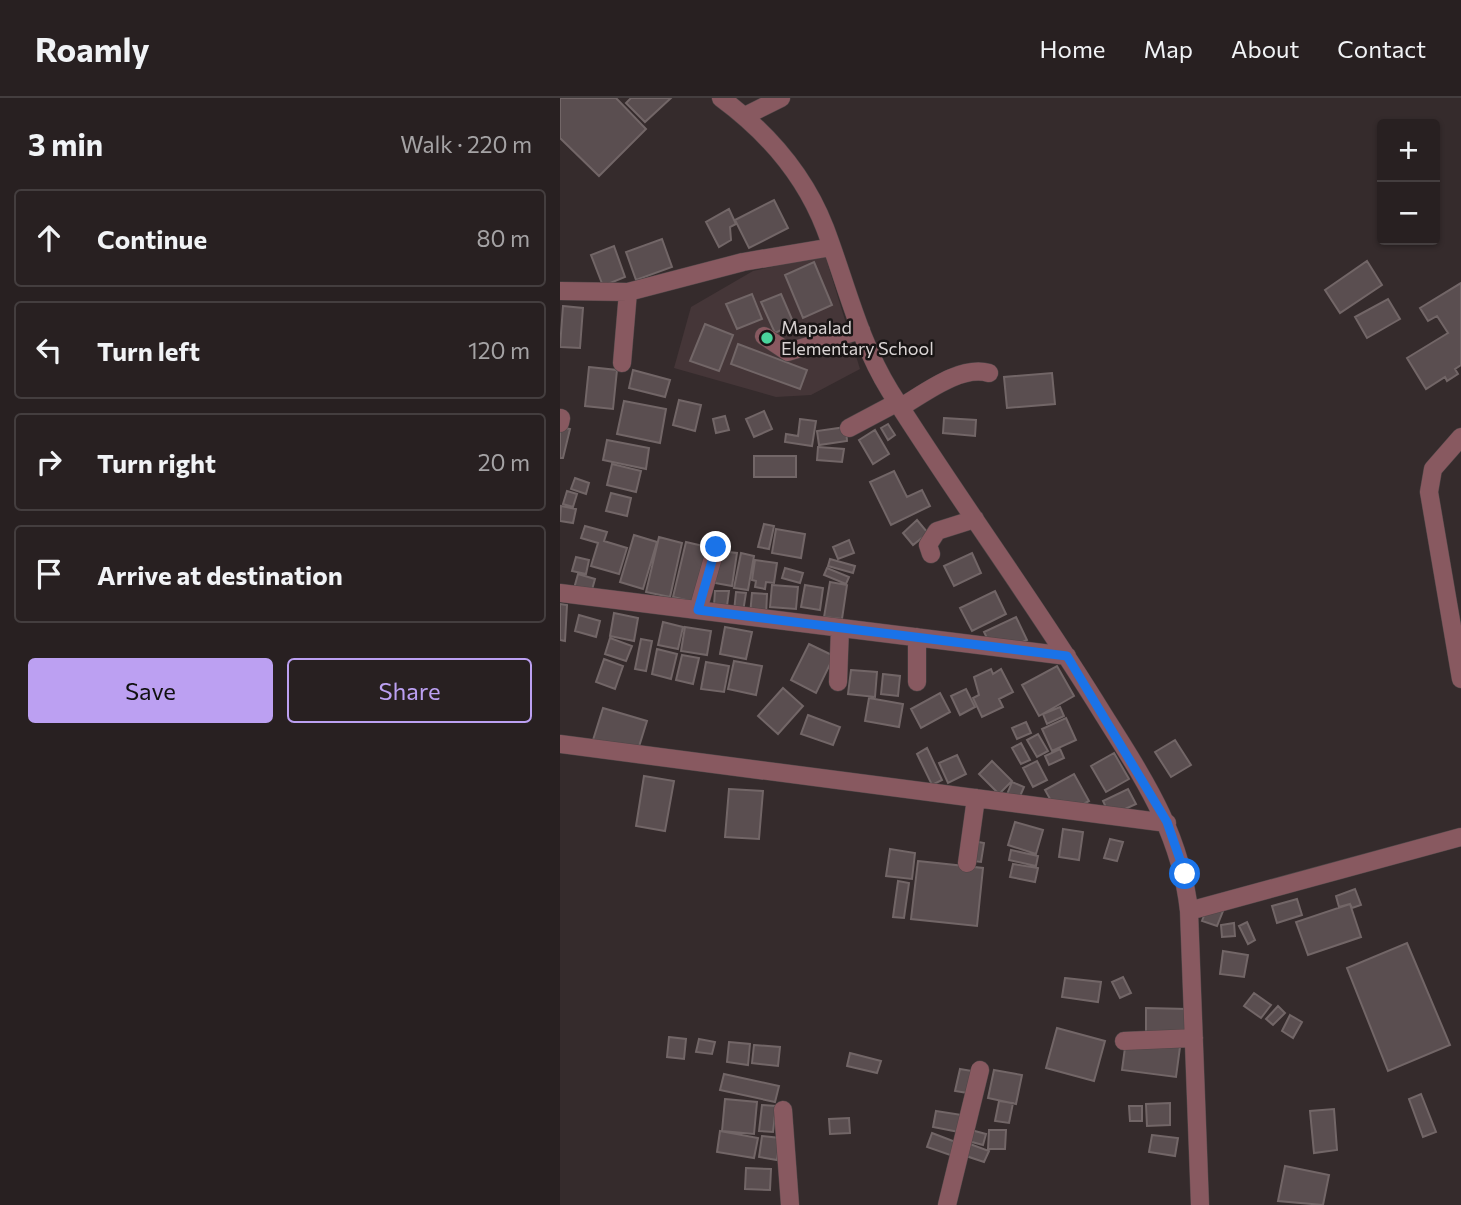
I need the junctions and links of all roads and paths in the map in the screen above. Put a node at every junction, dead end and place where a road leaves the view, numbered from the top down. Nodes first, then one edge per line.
1 (721, 98) edge
2 (781, 98) edge
3 (745, 116) junction
4 (832, 247) junction
5 (560, 291) edge
6 (628, 292) junction
7 (861, 330) junction
8 (764, 336) dead end
9 (622, 363) dead end
10 (989, 373) dead end
11 (899, 405) junction
12 (849, 428) dead end
13 (1461, 437) edge
14 (975, 519) junction
15 (716, 547) dead end
16 (931, 554) dead end
17 (560, 593) edge
18 (698, 610) junction
19 (840, 628) junction
20 (917, 637) junction
21 (1067, 656) junction
22 (1461, 679) edge
23 (838, 682) dead end
24 (917, 682) dead end
25 (560, 744) edge
26 (976, 798) junction
27 (1167, 822) junction
28 (1461, 837) edge
29 (967, 863) dead end
30 (1189, 911) junction
31 (1194, 1038) junction
32 (1124, 1041) dead end
33 (980, 1070) dead end
34 (783, 1110) dead end
35 (789, 1205) edge
36 (947, 1205) edge
37 (1200, 1205) edge

1 - 3 street
2 - 3 street
3 - 4 street
4 - 6 street
4 - 7 street
5 - 6 street
6 - 9 street
7 - 8 street
7 - 11 street
10 - 11 street
11 - 12 street
11 - 14 street
13 - 22 street
14 - 16 street
14 - 21 street
15 - 18 street
17 - 18 street
18 - 19 street
19 - 20 street
19 - 23 street
20 - 21 street
20 - 24 street
21 - 27 street
25 - 26 street
26 - 27 street
26 - 29 street
27 - 30 street
28 - 30 street
30 - 31 street
31 - 32 street
31 - 37 street
33 - 36 street
34 - 35 street

